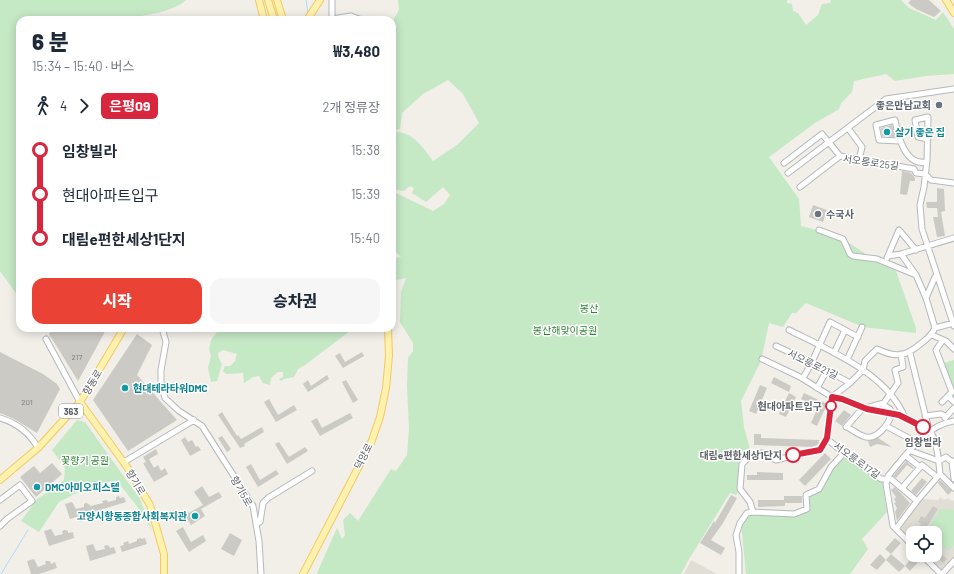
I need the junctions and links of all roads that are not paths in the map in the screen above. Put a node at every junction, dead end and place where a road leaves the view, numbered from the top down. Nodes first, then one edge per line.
1 (259, 0) edge
2 (268, 0) edge
3 (277, 0) edge
4 (320, 0) edge
5 (332, 0) edge
6 (946, 0) edge
7 (954, 13) edge
8 (263, 16) edge
9 (273, 16) edge
10 (282, 16) edge
11 (309, 16) edge
12 (332, 16) edge
13 (954, 89) edge
14 (848, 128) junction
15 (928, 139) junction
16 (900, 141) junction
17 (829, 142) junction
18 (840, 156) junction
19 (859, 160) junction
20 (926, 162) junction
21 (784, 163) dead end
22 (788, 173) dead end
23 (925, 174) junction
24 (954, 183) edge
25 (800, 187) dead end
26 (819, 230) dead end
27 (954, 238) edge
28 (928, 246) junction
29 (916, 250) junction
30 (901, 254) junction
31 (888, 256) junction
32 (884, 262) junction
33 (916, 275) junction
34 (937, 275) junction
35 (926, 298) junction
36 (951, 307) edge
37 (954, 324) edge
38 (862, 327) dead end
39 (935, 328) junction
40 (789, 330) dead end
41 (845, 330) junction
42 (122, 332) edge
43 (163, 332) edge
44 (388, 332) edge
45 (932, 335) junction
46 (858, 337) junction
47 (46, 340) dead end
48 (943, 340) junction
49 (819, 345) junction
50 (776, 346) dead end
51 (954, 349) edge
52 (834, 353) junction
53 (910, 353) junction
54 (901, 354) junction
55 (762, 359) dead end
56 (847, 360) junction
57 (811, 363) junction
58 (827, 370) junction
59 (863, 370) junction
60 (803, 378) junction
61 (850, 383) junction
62 (817, 388) junction
63 (890, 394) junction
64 (832, 397) junction
65 (948, 397) junction
66 (80, 402) junction
67 (942, 402) dead end
68 (954, 402) edge
69 (882, 404) junction
70 (954, 408) edge
71 (865, 409) junction
72 (892, 413) junction
73 (925, 416) junction
74 (946, 416) junction
75 (0, 418) edge
76 (906, 418) junction
77 (194, 420) junction
78 (954, 421) edge
79 (943, 423) junction
80 (886, 426) junction
81 (929, 430) junction
82 (827, 438) junction
83 (918, 443) junction
84 (38, 448) junction
85 (911, 451) junction
86 (844, 452) junction
87 (906, 456) junction
88 (939, 461) junction
89 (953, 461) edge
90 (124, 462) junction
91 (920, 467) junction
92 (312, 471) dead end
93 (939, 475) junction
94 (887, 479) junction
95 (954, 479) edge
96 (0, 480) edge
97 (902, 488) junction
98 (954, 488) edge
99 (0, 500) edge
100 (917, 501) junction
101 (754, 512) junction
102 (258, 523) junction
103 (0, 526) edge
104 (896, 529) junction
105 (906, 539) edge
106 (954, 561) edge
107 (929, 562) edge
108 (164, 574) edge
109 (261, 574) edge
110 (303, 574) edge
111 (739, 574) edge
112 (942, 574) edge

1 - 8 main road
2 - 9 main road
3 - 10 main road
4 - 11 main road
5 - 12 street
6 - 7 main road
13 - 14 street
14 - 17 street
14 - 19 street
15 - 15 street
15 - 20 street
16 - 16 street
16 - 20 street
17 - 18 street
17 - 21 street
17 - 22 street
18 - 19 street, 서오릉로25길
18 - 25 street, 서오릉로25길
19 - 23 street, 서오릉로25길
20 - 23 street
23 - 24 street, 서오릉로25길
23 - 28 street
26 - 32 street
27 - 28 street
28 - 29 street
28 - 34 street
29 - 30 street
29 - 31 street
30 - 31 street
30 - 33 street
31 - 32 street
32 - 33 street
33 - 35 street
34 - 35 street
34 - 36 street
35 - 39 street
36 - 37 street
37 - 39 street
38 - 46 street
39 - 45 street
40 - 49 street
41 - 46 street
41 - 49 street
41 - 52 street
42 - 66 main road, 향동로 / 363
43 - 77 street, 향기5로
44 - 110 main road, 덕양로
45 - 48 street
45 - 53 street
46 - 56 street
47 - 66 street
48 - 51 street
48 - 65 street
49 - 52 street
49 - 57 street
50 - 57 street, 서오릉로21길
52 - 56 street
53 - 54 street, 서오릉로21길
53 - 73 street
54 - 59 street, 서오릉로21길
54 - 63 street
55 - 60 street, 서오릉로21길
56 - 59 street
57 - 58 street, 서오릉로21길
57 - 60 street
58 - 61 street, 서오릉로21길
58 - 62 street
59 - 61 street, 서오릉로21길
59 - 63 street
60 - 62 street, 서오릉로21길
61 - 64 street, 서오릉로21길
62 - 64 street, 서오릉로21길
63 - 69 street
63 - 76 street
64 - 71 street, 서오릉로21길
64 - 82 street
65 - 67 street
65 - 68 street
66 - 84 main road, 향동로 / 363
66 - 90 main road, 향기로
69 - 71 street
69 - 72 street
70 - 74 street
71 - 72 street, 서오릉로21길
71 - 80 street, 서오릉로17길
72 - 76 street, 서오릉로21길
72 - 80 street
73 - 74 street
73 - 81 street
74 - 79 street
75 - 84 street
76 - 81 street
77 - 90 street
77 - 102 street, 향기5로
78 - 79 street, 서오릉로17길
79 - 81 street, 서오릉로17길
80 - 83 street
81 - 83 street, 서오릉로17길
81 - 88 street
82 - 86 street, 서오릉로17길
82 - 101 street
83 - 85 street, 서오릉로17길
84 - 96 main road, 향동로 / 363
85 - 87 street, 서오릉로17길
85 - 88 street
86 - 94 street, 서오릉로17길
86 - 101 street
87 - 91 street
87 - 94 street, 서오릉로17길
88 - 89 street
88 - 93 street
89 - 95 street
90 - 108 main road, 향기로
91 - 93 street
91 - 97 street
92 - 102 street
93 - 98 street
93 - 100 street
94 - 97 street, 서오릉로17길
94 - 104 street
97 - 100 street, 서오릉로17길
99 - 103 street
100 - 104 street
101 - 111 street
102 - 109 street, 향기5로
104 - 105 street
106 - 112 street
107 - 112 street

